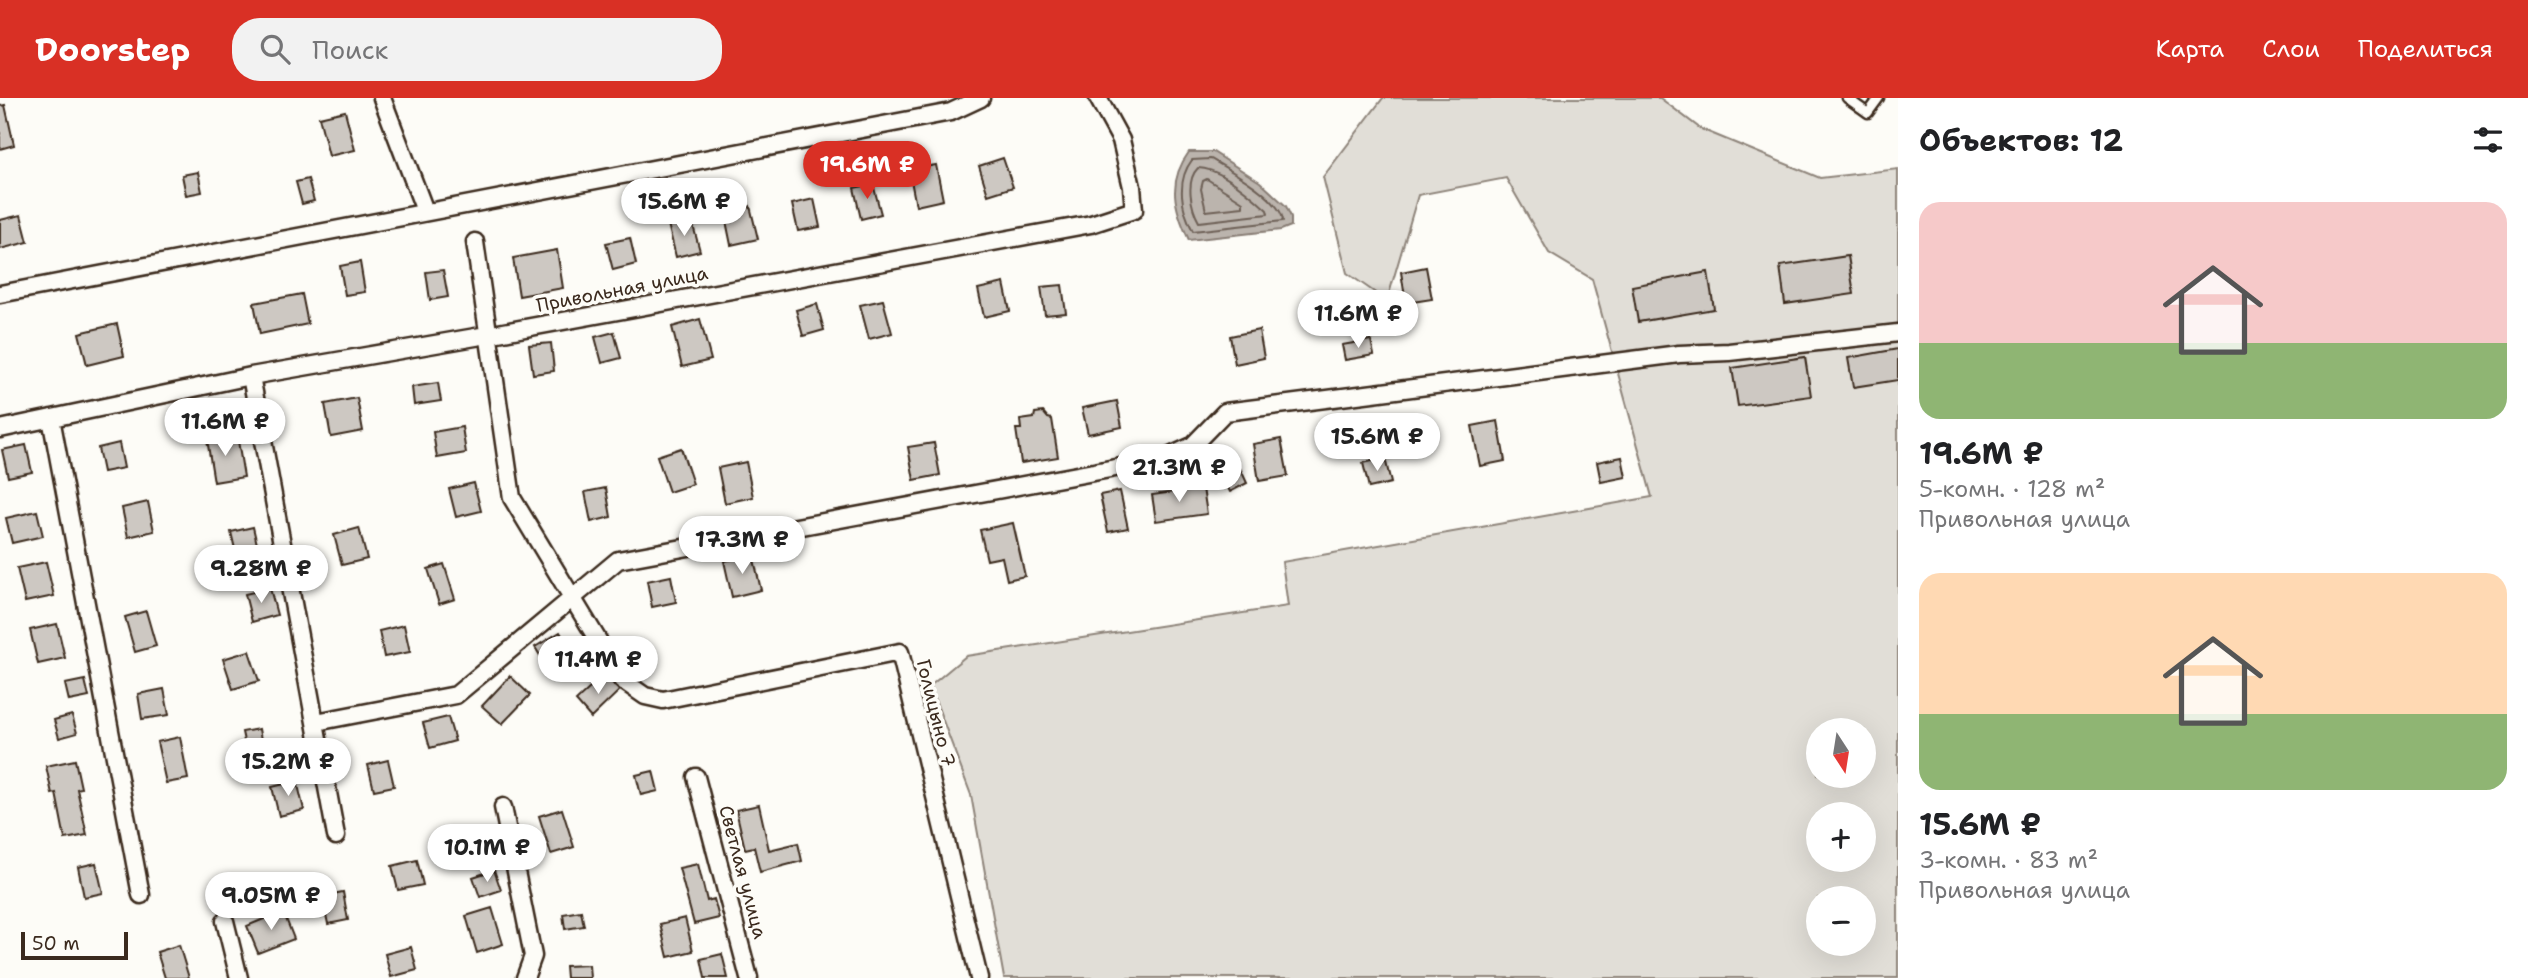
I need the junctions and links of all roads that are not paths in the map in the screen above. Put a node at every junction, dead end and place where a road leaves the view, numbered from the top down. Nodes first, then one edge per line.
1 (382, 98) edge
2 (981, 98) edge
3 (1098, 98) edge
4 (1847, 98) edge
5 (1879, 98) edge
6 (425, 211) junction
7 (475, 242) dead end
8 (0, 294) edge
9 (1898, 333) edge
10 (487, 335) junction
11 (251, 376) junction
12 (51, 418) junction
13 (0, 429) edge
14 (571, 598) junction
15 (316, 722) junction
16 (696, 777) dead end
17 (503, 807) dead end
18 (336, 836) dead end
19 (141, 895) dead end
20 (225, 921) dead end
21 (239, 978) edge
22 (525, 978) edge
23 (749, 978) edge
24 (979, 978) edge

1 - 6 street
2 - 6 street
3 - 10 street, Привольная улица
4 - 5 lane
6 - 8 street
7 - 10 street
9 - 14 street
10 - 11 street, Привольная улица
10 - 14 street
11 - 12 street, Привольная улица
11 - 15 street
12 - 13 street, Привольная улица
12 - 19 street
14 - 15 street
14 - 24 street, Голицыно 7
15 - 18 street
16 - 23 street, Светлая улица
17 - 22 street
20 - 21 street

